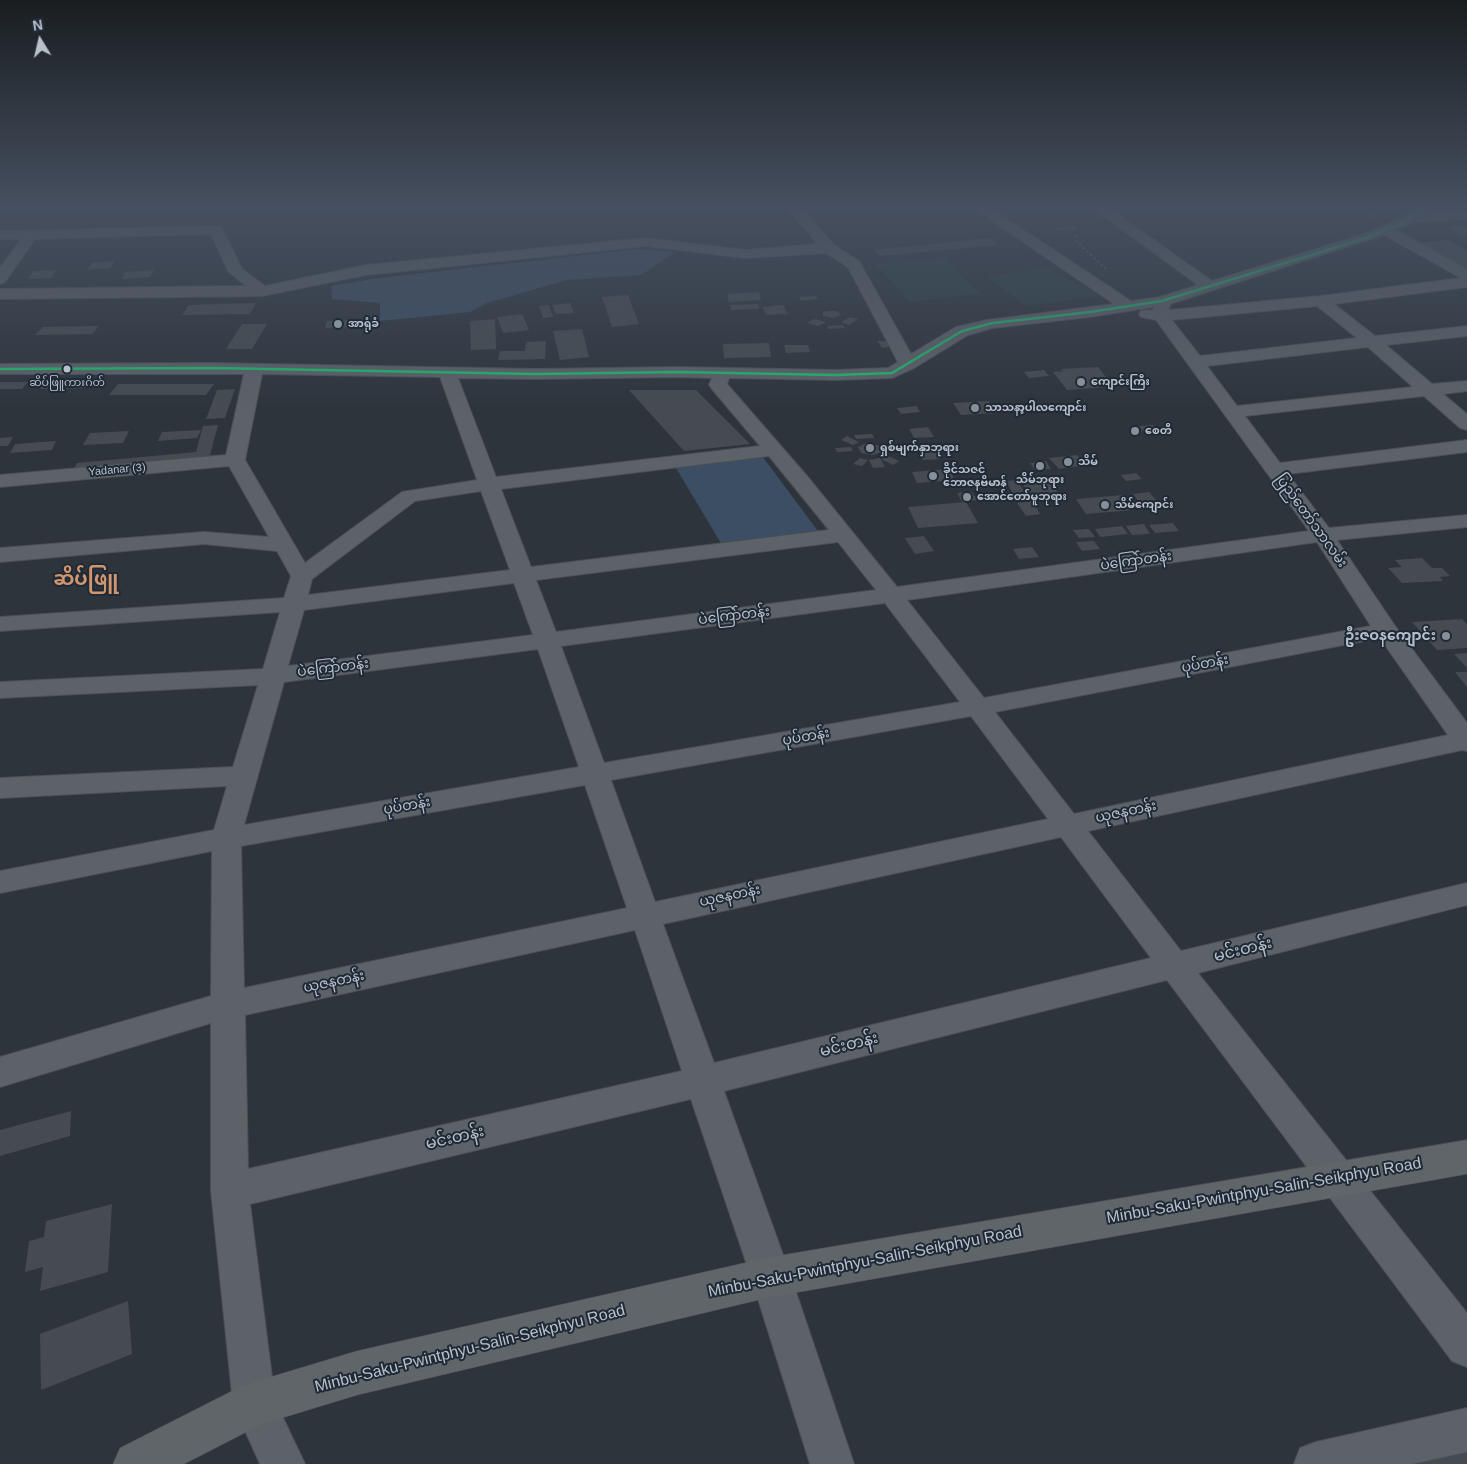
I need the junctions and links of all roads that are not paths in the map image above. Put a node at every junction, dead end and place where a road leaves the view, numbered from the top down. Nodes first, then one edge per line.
1 (245, 277) edge
2 (330, 277) edge
3 (861, 277) edge
4 (1078, 277) edge
5 (1197, 277) edge
6 (1234, 277) edge
7 (1467, 282) edge
8 (1208, 285) junction
9 (262, 291) junction
10 (0, 294) edge
11 (1320, 300) junction
12 (1120, 307) junction
13 (1161, 308) junction
14 (1467, 331) edge
15 (1372, 342) junction
16 (1194, 362) junction
17 (908, 364) junction
18 (0, 369) edge
19 (254, 369) junction
20 (447, 372) junction
21 (722, 373) junction
22 (1467, 386) edge
23 (1429, 390) junction
24 (1232, 412) junction
25 (1467, 424) edge
26 (1467, 446) edge
27 (774, 450) junction
28 (235, 460) junction
29 (1274, 470) junction
30 (0, 480) edge
31 (489, 484) junction
32 (1467, 521) edge
33 (842, 535) junction
34 (1323, 535) junction
35 (284, 545) junction
36 (0, 555) edge
37 (523, 575) junction
38 (302, 576) junction
39 (892, 595) junction
40 (294, 604) junction
41 (0, 624) edge
42 (1386, 630) junction
43 (547, 640) junction
44 (273, 676) junction
45 (0, 690) edge
46 (977, 707) junction
47 (1466, 741) edge
48 (593, 774) junction
49 (244, 776) junction
50 (0, 788) edge
51 (1067, 824) junction
52 (226, 838) junction
53 (0, 882) edge
54 (1467, 894) edge
55 (645, 915) junction
56 (1175, 966) junction
57 (228, 1005) junction
58 (0, 1072) edge
59 (703, 1080) junction
60 (1467, 1157) edge
61 (1335, 1179) junction
62 (230, 1191) junction
63 (771, 1276) junction
64 (1467, 1346) edge
65 (254, 1404) junction
66 (1467, 1430) edge
67 (136, 1464) edge
68 (282, 1464) edge
69 (832, 1464) edge
70 (1316, 1464) edge

1 - 9 street
2 - 9 street
3 - 17 street
4 - 12 street
5 - 8 street
6 - 8 street
7 - 11 street
8 - 13 street
9 - 10 street
11 - 13 street
11 - 15 street
12 - 13 street
12 - 17 street
13 - 16 street, ပြည်တော်သာလမ်း
14 - 15 street
15 - 16 street
15 - 23 street
16 - 24 street, ပြည်တော်သာလမ်း
17 - 21 street
18 - 19 street
19 - 20 street
19 - 28 street
20 - 21 street
20 - 31 street
21 - 27 street
22 - 23 street
23 - 24 street
23 - 25 street
24 - 29 street, ပြည်တော်သာလမ်း
26 - 29 street
27 - 31 street
27 - 33 street
28 - 30 street, Yadanar (3)
28 - 35 street
29 - 34 street, ပြည်တော်သာလမ်း
31 - 37 street
31 - 38 street
32 - 34 street, ပဲကြော်တန်း
33 - 37 street
33 - 39 street
34 - 39 street, ပဲကြော်တန်း
34 - 42 street, ပြည်တော်သာလမ်း
35 - 36 street
35 - 38 street
37 - 40 street
37 - 43 street
38 - 40 street
39 - 43 street, ပဲကြော်တန်း
39 - 46 street
40 - 41 street
40 - 44 street
42 - 46 street, ပုပ်တန်း
42 - 47 street, ပြည်တော်သာလမ်း
43 - 44 street, ပဲကြော်တန်း
43 - 48 street
44 - 45 street, ပဲကြော်တန်း
44 - 49 street
46 - 48 street, ပုပ်တန်း
46 - 51 street
47 - 51 street, ယုဇနတန်း
48 - 52 street, ပုပ်တန်း
48 - 55 street
49 - 50 street
49 - 52 street
51 - 55 street, ယုဇနတန်း
51 - 56 street
52 - 53 street, ပုပ်တန်း
52 - 57 street
54 - 56 street, မင်းတန်း
55 - 57 street, ယုဇနတန်း
55 - 59 street
56 - 59 street, မင်းတန်း
56 - 61 street
57 - 58 street, ယုဇနတန်း
57 - 62 street
59 - 62 street, မင်းတန်း
59 - 63 street
60 - 61 main road, Minbu-Saku-Pwintphyu-Salin-Seikphyu Road
61 - 63 main road, Minbu-Saku-Pwintphyu-Salin-Seikphyu Road
61 - 64 street
62 - 65 street
63 - 65 main road, Minbu-Saku-Pwintphyu-Salin-Seikphyu Road
63 - 69 street
65 - 67 main road, Minbu-Saku-Pwintphyu-Salin-Seikphyu Road
65 - 68 street
66 - 70 street

